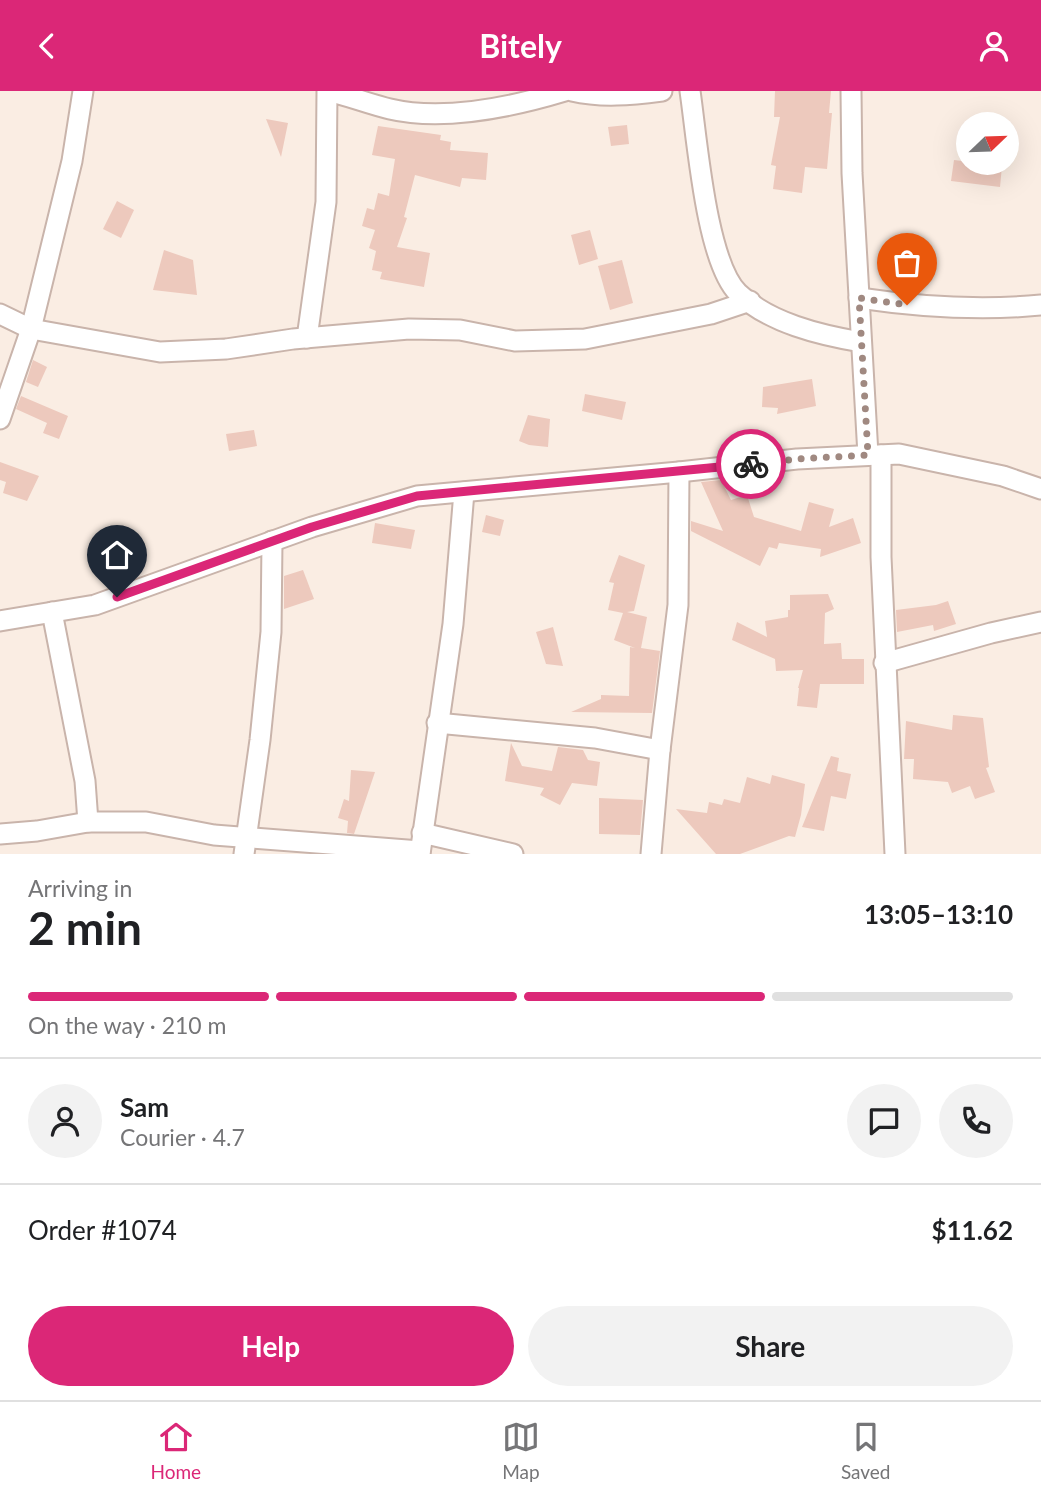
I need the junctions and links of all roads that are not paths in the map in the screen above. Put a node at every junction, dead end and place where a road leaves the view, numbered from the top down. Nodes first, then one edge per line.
1 (83, 91) edge
2 (327, 91) edge
3 (565, 91) edge
4 (572, 91) edge
5 (662, 91) edge
6 (690, 91) edge
7 (851, 91) edge
8 (859, 298) junction
9 (750, 301) junction
10 (1041, 305) edge
11 (0, 314) edge
12 (31, 329) junction
13 (307, 338) junction
14 (861, 342) junction
15 (0, 419) edge
16 (875, 455) junction
17 (679, 472) junction
18 (1041, 489) edge
19 (464, 492) junction
20 (272, 541) junction
21 (52, 612) junction
22 (0, 621) edge
23 (1041, 622) edge
24 (884, 663) junction
25 (437, 723) junction
26 (660, 750) junction
27 (88, 823) junction
28 (0, 834) edge
29 (245, 846) edge
30 (421, 846) edge
31 (513, 854) edge
32 (650, 854) edge
33 (895, 854) edge

1 - 12 street
2 - 3 street
2 - 13 street
4 - 5 street
6 - 9 street
7 - 8 street
8 - 10 street
8 - 14 street
9 - 13 street
9 - 14 street
11 - 12 street
12 - 13 street
12 - 15 street
14 - 16 street
16 - 17 street
16 - 18 street
16 - 24 street
17 - 19 street
17 - 26 street
19 - 20 street
19 - 25 street
20 - 21 street
20 - 29 street
21 - 22 street
21 - 27 street
23 - 24 street
24 - 33 street
25 - 26 street
25 - 30 street
26 - 32 street
27 - 28 street
27 - 29 street
29 - 30 street
30 - 31 street

